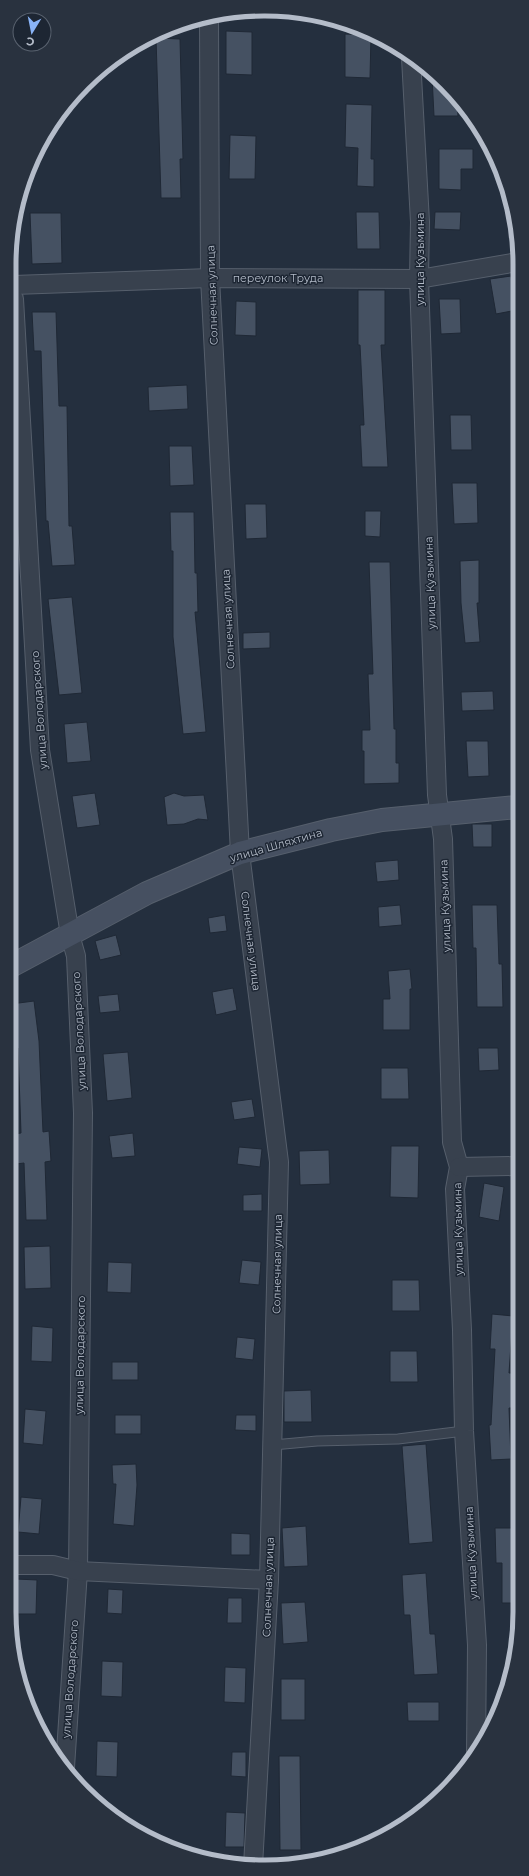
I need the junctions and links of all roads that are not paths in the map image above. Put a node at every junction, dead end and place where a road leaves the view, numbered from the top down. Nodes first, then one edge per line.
1 (209, 22) edge
2 (410, 63) edge
3 (513, 263) edge
4 (210, 278) junction
5 (419, 279) junction
6 (16, 285) edge
7 (16, 334) edge
8 (513, 807) edge
9 (439, 814) junction
10 (240, 853) junction
11 (70, 935) junction
12 (16, 963) edge
13 (513, 1166) edge
14 (459, 1167) junction
15 (464, 1431) junction
16 (273, 1445) junction
17 (16, 1565) edge
18 (78, 1570) junction
19 (270, 1580) junction
20 (476, 1742) edge
21 (65, 1761) edge
22 (253, 1859) edge

1 - 4 street, Солнечная улица
2 - 5 street, улица Кузьмина
3 - 5 street, переулок Труда
4 - 5 street, переулок Труда
4 - 6 street, переулок Труда
4 - 10 street, Солнечная улица
5 - 9 street, улица Кузьмина
7 - 11 street, улица Володарского
8 - 9 main road, улица Шляхтина
9 - 10 main road, улица Шляхтина
9 - 14 street, улица Кузьмина
10 - 11 main road, улица Шляхтина
10 - 16 street, Солнечная улица
11 - 12 main road, улица Шляхтина
11 - 18 street, улица Володарского
13 - 14 street
14 - 15 street, улица Кузьмина
15 - 16 lane
15 - 20 street, улица Кузьмина
16 - 19 street, Солнечная улица
17 - 18 street
18 - 19 street
18 - 21 street, улица Володарского
19 - 22 street, Солнечная улица

